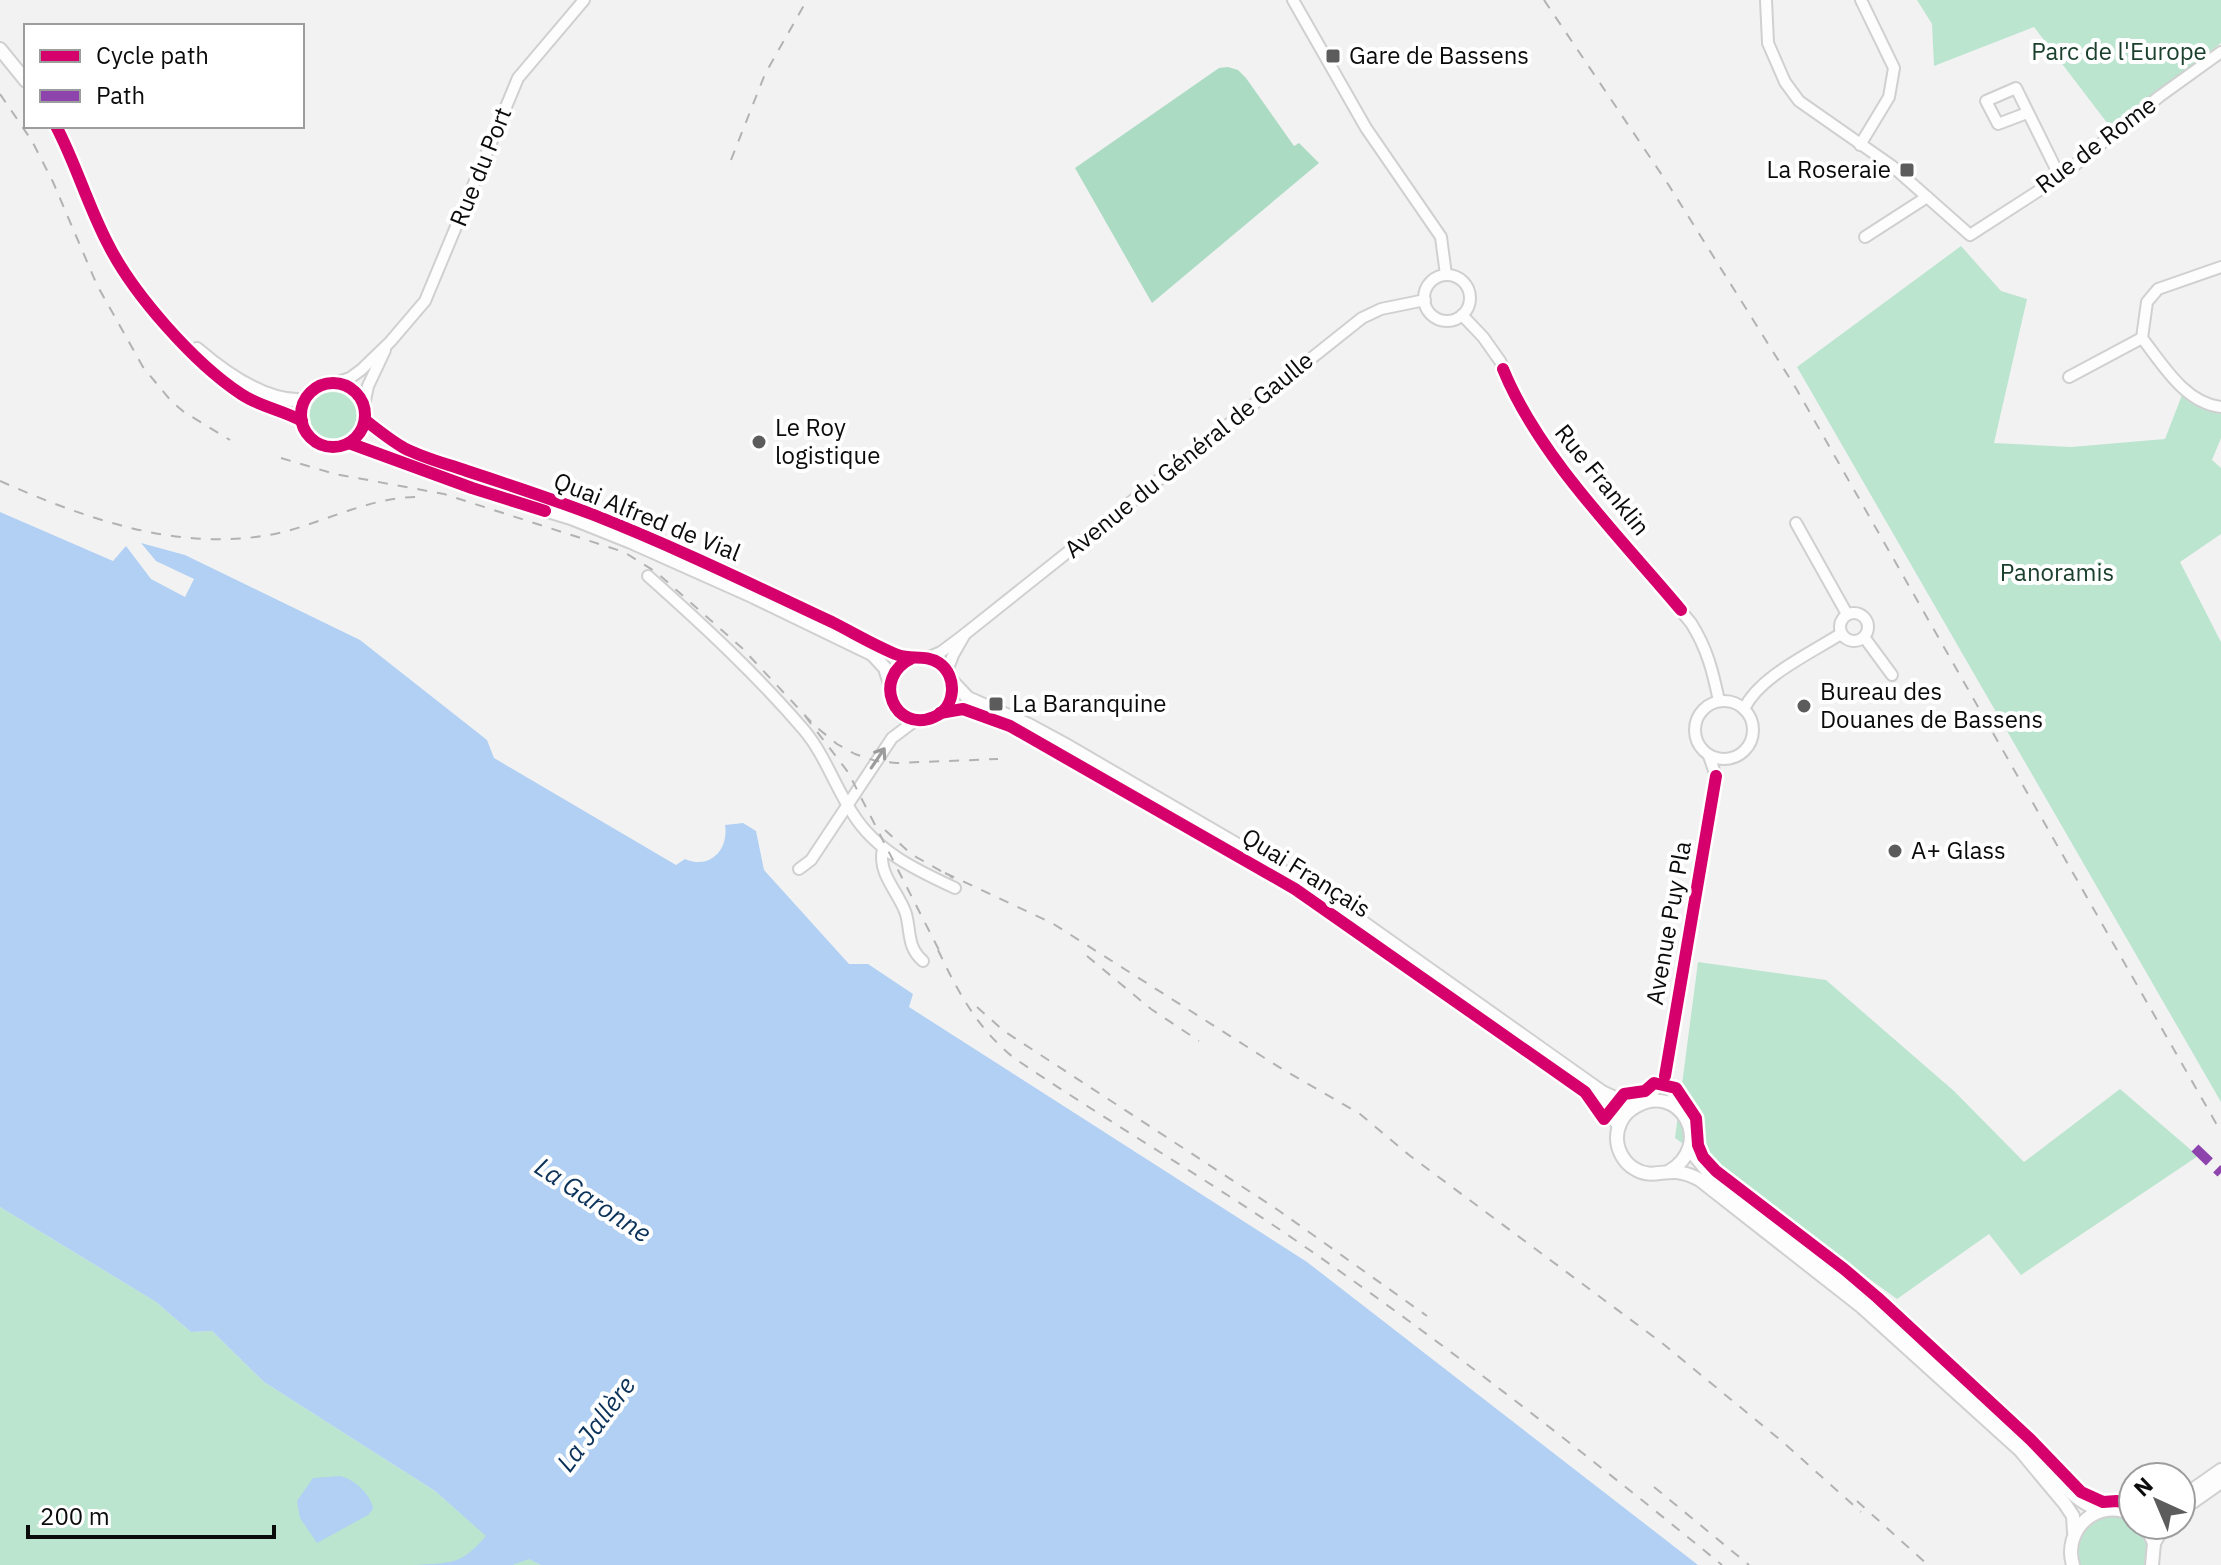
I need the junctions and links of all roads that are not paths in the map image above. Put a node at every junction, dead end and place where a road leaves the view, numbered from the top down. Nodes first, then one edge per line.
1 (584, 0) edge
2 (1293, 0) edge
3 (1766, 0) edge
4 (1861, 0) edge
5 (0, 49) edge
6 (2221, 52) edge
7 (24, 79) edge
8 (2027, 113) dead end
9 (57, 128) edge
10 (1860, 145) junction
11 (2060, 177) junction
12 (1927, 197) junction
13 (1865, 237) dead end
14 (2221, 267) edge
15 (1446, 275) junction
16 (1425, 300) junction
17 (1462, 315) junction
18 (167, 324) junction
19 (2142, 338) junction
20 (390, 342) junction
21 (2069, 377) dead end
22 (335, 383) junction
23 (306, 400) junction
24 (364, 405) junction
25 (2221, 407) edge
26 (365, 420) junction
27 (302, 421) junction
28 (349, 443) junction
29 (1796, 523) dead end
30 (648, 576) dead end
31 (1847, 614) junction
32 (965, 634) junction
33 (1843, 636) junction
34 (1864, 637) junction
35 (912, 658) junction
36 (927, 658) junction
37 (1892, 675) dead end
38 (949, 676) junction
39 (890, 684) junction
40 (1719, 701) junction
41 (1744, 709) junction
42 (940, 713) junction
43 (916, 720) junction
44 (1709, 756) junction
45 (1731, 759) junction
46 (1716, 776) junction
47 (847, 804) junction
48 (883, 849) junction
49 (799, 869) dead end
50 (955, 888) dead end
51 (923, 961) dead end
52 (1665, 1076) junction
53 (1642, 1103) junction
54 (1680, 1110) junction
55 (1619, 1126) junction
56 (1690, 1150) junction
57 (1668, 1172) junction
58 (2221, 1470) edge
59 (2221, 1482) edge
60 (2197, 1487) edge
61 (2197, 1499) edge
62 (2101, 1510) junction
63 (2117, 1510) edge
64 (2074, 1532) junction
65 (2154, 1543) edge
66 (2153, 1564) edge
67 (2073, 1565) edge

1 - 20 street, Rue du Port
2 - 15 street
3 - 10 street
4 - 10 street
5 - 7 main road
6 - 11 street, Rue de Rome
8 - 11 street
9 - 18 main road
10 - 12 street
11 - 12 street, Rue de Rome
12 - 13 street
14 - 19 street
15 - 16 street
15 - 17 street
16 - 17 street
16 - 32 street, Avenue du Général de Gaulle
17 - 40 street, Rue Franklin
18 - 23 main road
18 - 27 main road
19 - 21 street
19 - 25 street
20 - 22 street, Rue du Port
20 - 24 street, Rue du Port
22 - 23 main road
22 - 24 main road
23 - 27 main road
24 - 26 main road
26 - 28 main road
26 - 35 main road, Quai Alfred de Vial
27 - 28 main road
28 - 39 main road, Quai Alfred de Vial
29 - 31 street
30 - 47 street
31 - 33 street
31 - 34 street
32 - 36 street, Avenue du Général de Gaulle
32 - 38 street, Avenue du Général de Gaulle
33 - 34 street
33 - 41 street
34 - 37 street
35 - 36 main road
35 - 39 main road
36 - 38 main road
38 - 42 main road
38 - 53 main road, Quai Français
39 - 43 main road
40 - 41 street
40 - 44 street
41 - 45 street
42 - 43 main road
42 - 55 main road, Quai Français
47 -> 43 street
44 - 45 street
44 - 46 street, Avenue Puy Pla
45 - 46 street
46 - 52 street, Avenue Puy Pla
47 - 48 street
47 - 49 street
48 - 50 street
48 - 51 street
52 - 53 street, Avenue Puy Pla
52 - 54 street
53 - 54 main road
53 - 55 main road
54 - 56 main road
55 - 57 main road
56 - 57 main road
56 - 62 main road
57 - 64 main road
58 - 60 main road
59 - 61 main road
62 - 63 main road
62 - 64 main road
64 - 67 main road
65 - 66 main road

